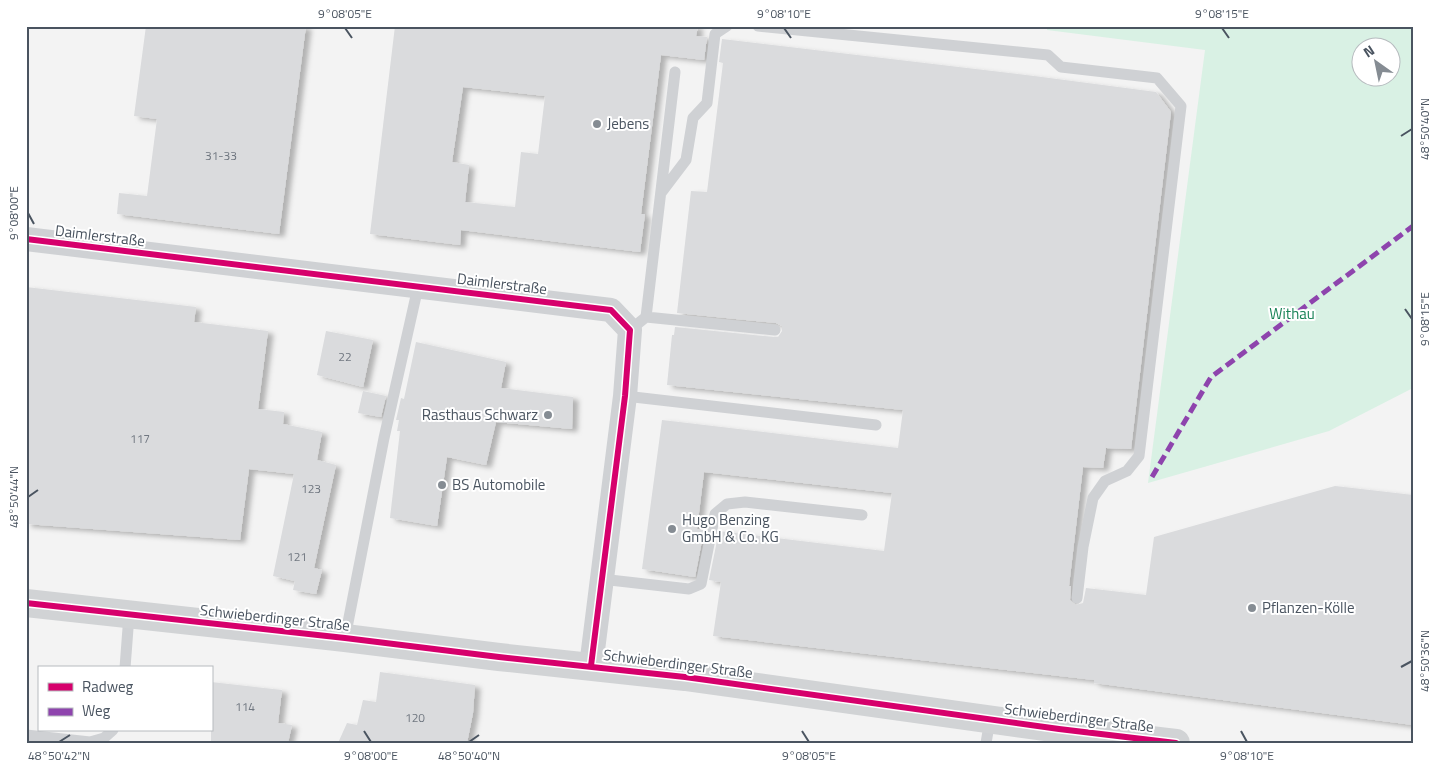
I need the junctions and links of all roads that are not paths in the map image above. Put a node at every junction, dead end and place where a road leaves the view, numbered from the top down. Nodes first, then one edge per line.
1 (727, 26) edge
2 (758, 26) edge
3 (674, 72) dead end
4 (660, 195) junction
5 (26, 239) edge
6 (418, 287) junction
7 (638, 323) junction
8 (775, 330) dead end
9 (625, 396) junction
10 (876, 425) dead end
11 (862, 515) dead end
12 (601, 579) junction
13 (1077, 598) dead end
14 (26, 603) edge
15 (129, 615) junction
16 (345, 638) junction
17 (125, 666) edge
18 (592, 666) junction
19 (988, 731) edge
20 (111, 732) edge
21 (26, 735) edge
22 (1176, 743) edge

1 - 4 lane
2 - 13 lane
3 - 4 lane
4 - 7 lane
5 - 6 street, Daimlerstraße
6 - 7 street, Daimlerstraße
6 - 16 lane
7 - 8 lane
7 - 9 street
9 - 10 lane
9 - 12 street
11 - 12 lane
12 - 18 street
14 - 15 street, Schwieberdinger Straße
15 - 16 street, Schwieberdinger Straße
15 - 17 lane
16 - 18 street, Schwieberdinger Straße
18 - 19 street, Schwieberdinger Straße
19 - 22 street, Schwieberdinger Straße
20 - 21 lane

